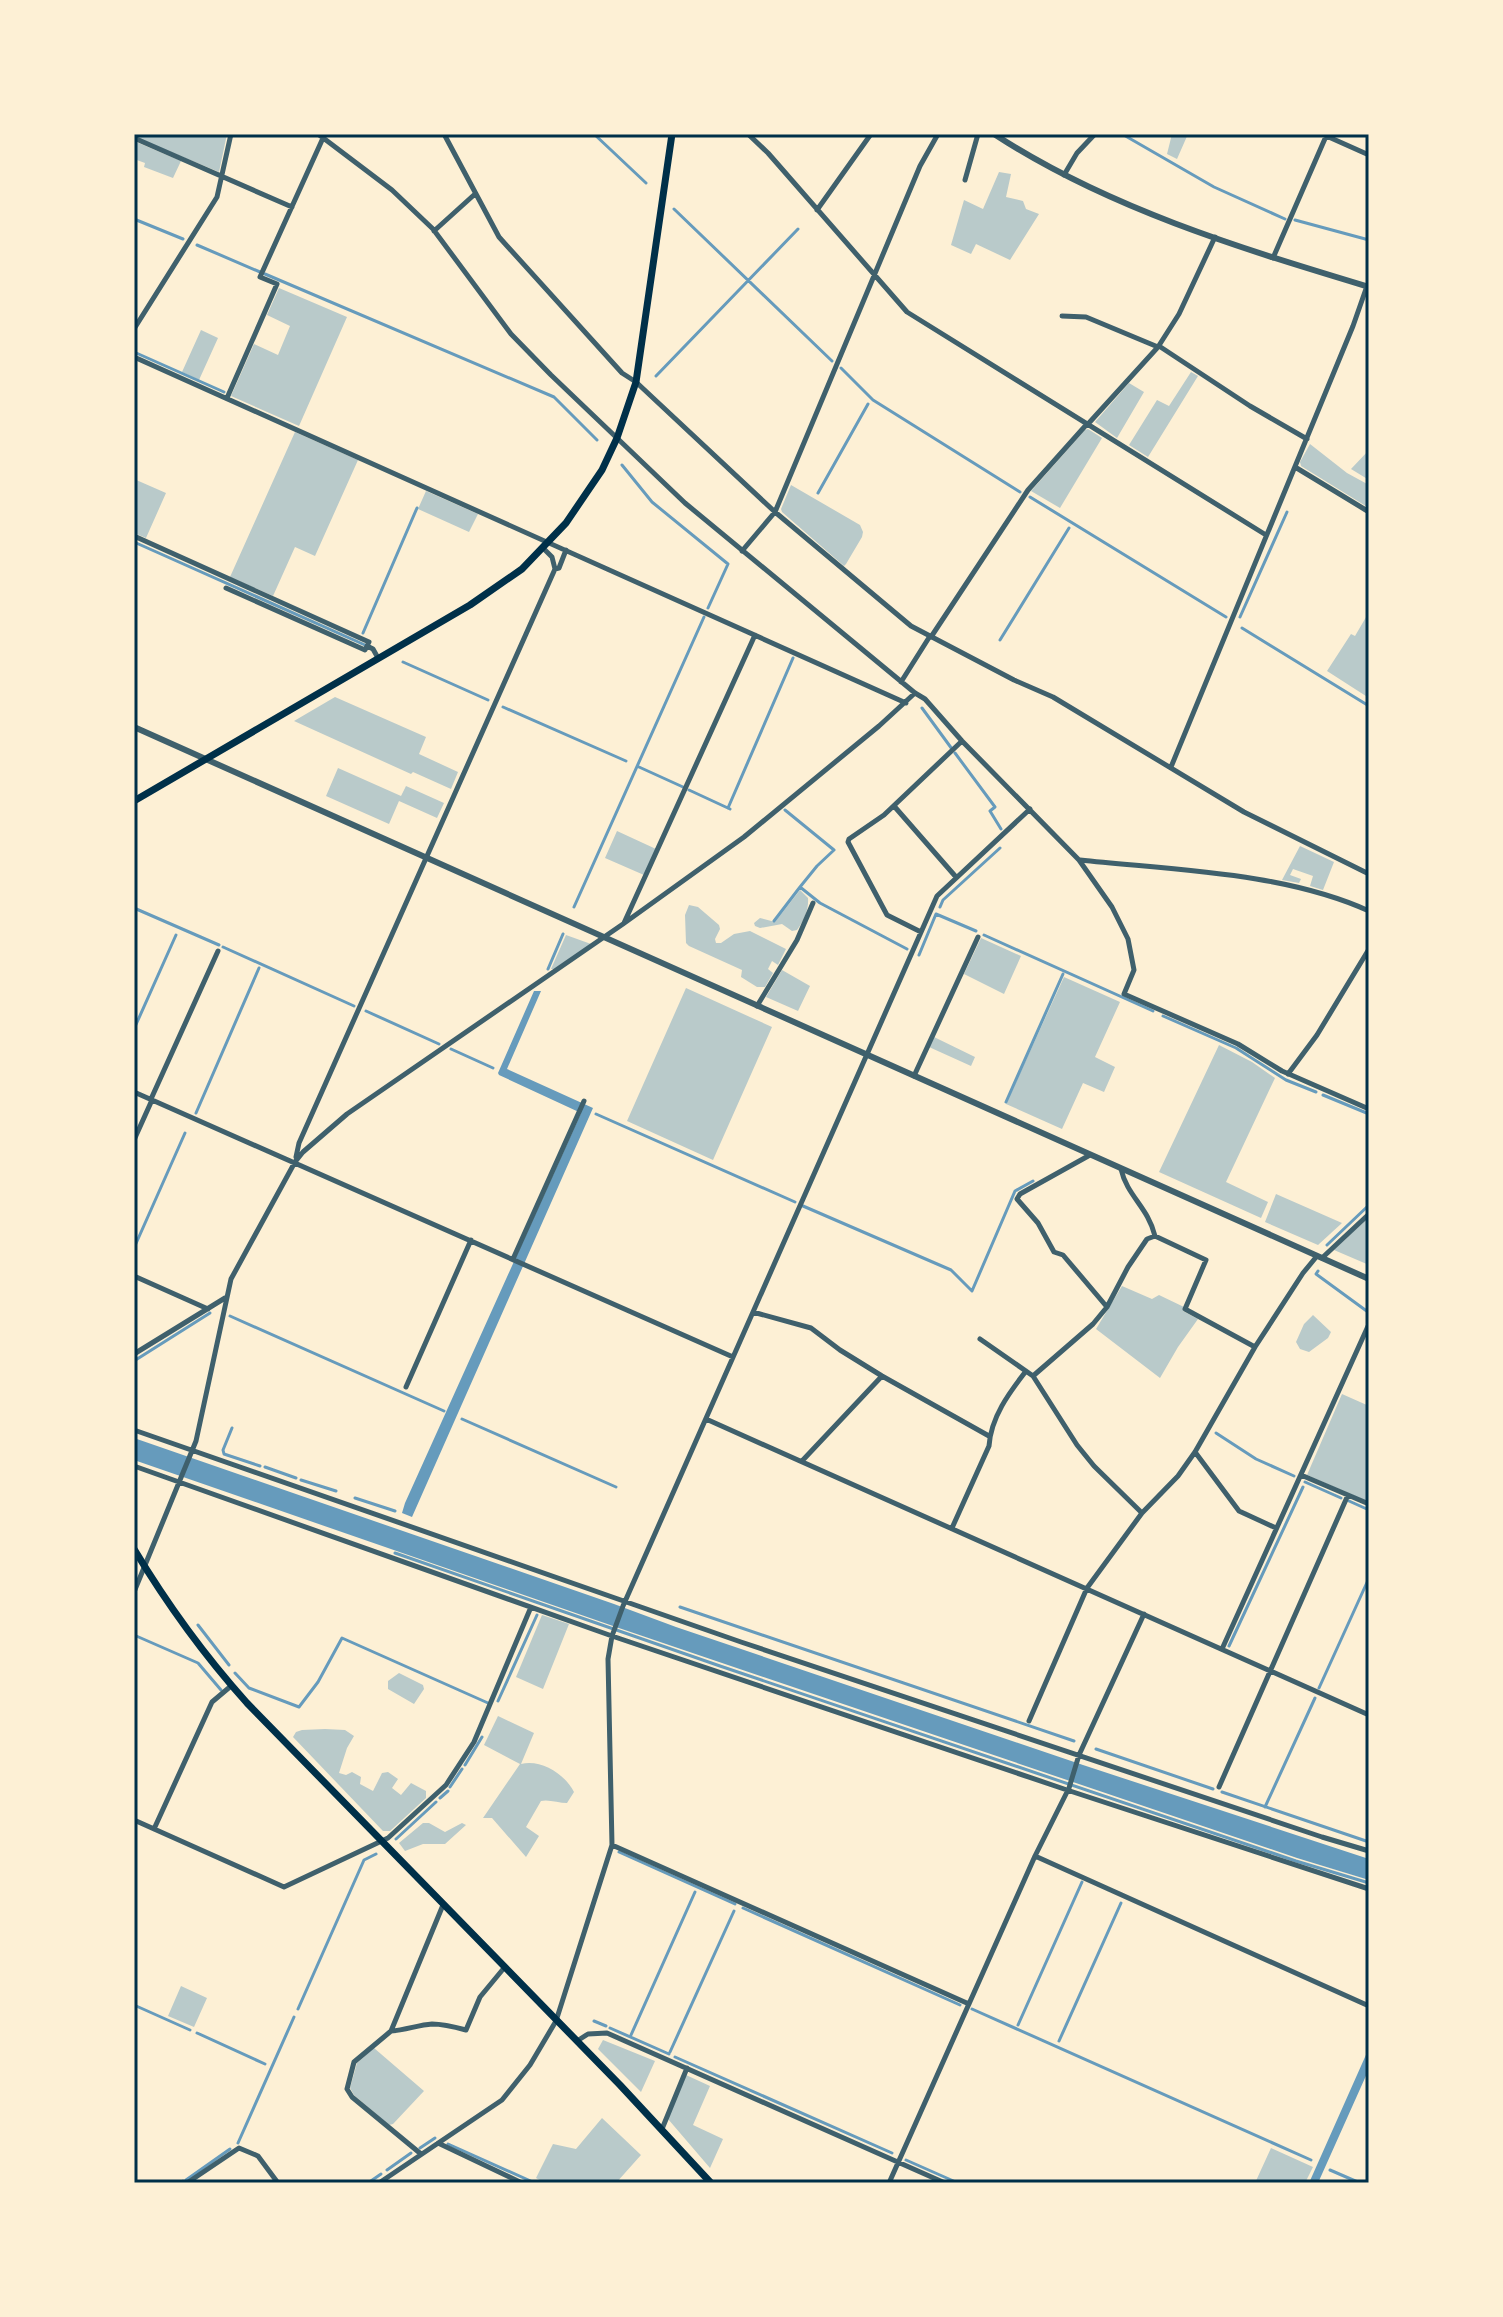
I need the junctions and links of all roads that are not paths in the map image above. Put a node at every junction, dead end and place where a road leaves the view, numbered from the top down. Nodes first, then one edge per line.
1 (231, 134) edge
2 (444, 134) edge
3 (672, 134) edge
4 (748, 134) edge
5 (871, 134) edge
6 (938, 134) edge
7 (978, 134) edge
8 (994, 134) edge
9 (1095, 134) edge
10 (1325, 135) edge
11 (320, 136) edge
12 (134, 138) edge
13 (1369, 155) edge
14 (1064, 175) junction
15 (222, 176) junction
16 (965, 180) dead end
17 (475, 194) junction
18 (292, 207) junction
19 (817, 210) junction
20 (434, 231) junction
21 (1215, 237) junction
22 (1273, 258) junction
23 (874, 275) junction
24 (1368, 286) edge
25 (1062, 316) dead end
26 (134, 329) edge
27 (1159, 346) junction
28 (134, 357) edge
29 (636, 382) junction
30 (227, 398) junction
31 (1088, 424) junction
32 (617, 438) junction
33 (1307, 439) junction
34 (1295, 467) junction
35 (775, 512) junction
36 (1369, 512) edge
37 (1266, 535) junction
38 (134, 536) edge
39 (546, 545) junction
40 (566, 550) junction
41 (742, 551) junction
42 (555, 569) junction
43 (226, 588) dead end
44 (755, 635) junction
45 (931, 636) junction
46 (367, 646) junction
47 (378, 658) junction
48 (901, 682) junction
49 (915, 693) junction
50 (906, 703) junction
51 (134, 727) edge
52 (962, 741) junction
53 (205, 759) junction
54 (1171, 767) junction
55 (134, 801) edge
56 (894, 806) junction
57 (1030, 809) junction
58 (426, 858) junction
59 (1079, 860) junction
60 (1369, 874) edge
61 (956, 877) junction
62 (813, 903) dead end
63 (1369, 911) edge
64 (623, 924) junction
65 (921, 932) junction
66 (978, 937) dead end
67 (604, 938) junction
68 (218, 951) dead end
69 (1369, 951) edge
70 (757, 1006) junction
71 (867, 1055) junction
72 (1288, 1074) junction
73 (914, 1076) junction
74 (134, 1092) edge
75 (152, 1100) junction
76 (584, 1102) dead end
77 (1369, 1109) edge
78 (134, 1140) edge
79 (1090, 1155) junction
80 (295, 1162) junction
81 (1121, 1169) junction
82 (1369, 1214) edge
83 (1155, 1236) junction
84 (471, 1240) junction
85 (1320, 1257) junction
86 (514, 1260) junction
87 (134, 1276) edge
88 (1369, 1279) edge
89 (225, 1297) junction
90 (1107, 1307) junction
91 (208, 1309) junction
92 (753, 1312) junction
93 (1369, 1324) edge
94 (980, 1339) dead end
95 (1255, 1347) junction
96 (134, 1354) edge
97 (733, 1357) junction
98 (1026, 1371) junction
99 (882, 1376) junction
100 (1033, 1376) junction
101 (406, 1387) dead end
102 (706, 1419) junction
103 (134, 1430) edge
104 (989, 1436) junction
105 (1195, 1452) junction
106 (191, 1453) junction
107 (802, 1461) junction
108 (134, 1466) edge
109 (1301, 1475) junction
110 (181, 1480) junction
111 (1348, 1495) junction
112 (1369, 1504) edge
113 (1142, 1513) junction
114 (952, 1528) junction
115 (1276, 1528) junction
116 (134, 1549) edge
117 (145, 1567) junction
118 (1087, 1588) junction
119 (134, 1592) edge
120 (624, 1604) junction
121 (531, 1607) junction
122 (1144, 1614) junction
123 (613, 1634) junction
124 (1222, 1649) junction
125 (1270, 1670) junction
126 (231, 1686) junction
127 (1369, 1715) edge
128 (1029, 1721) dead end
129 (1079, 1755) junction
130 (1219, 1787) dead end
131 (1068, 1789) junction
132 (134, 1820) edge
133 (154, 1829) junction
134 (381, 1841) junction
135 (612, 1845) junction
136 (1369, 1851) edge
137 (1035, 1856) junction
138 (1369, 1889) edge
139 (443, 1905) junction
140 (504, 1968) junction
141 (969, 2004) junction
142 (1369, 2006) edge
143 (556, 2021) junction
144 (391, 2031) junction
145 (577, 2042) junction
146 (687, 2068) junction
147 (662, 2129) junction
148 (438, 2143) junction
149 (421, 2154) junction
150 (898, 2162) junction
151 (187, 2183) edge
152 (278, 2183) edge
153 (379, 2183) edge
154 (522, 2183) edge
155 (711, 2183) edge
156 (889, 2183) edge
157 (945, 2183) edge

1 - 15 street
2 - 17 street
3 - 29 main road
4 - 19 street
5 - 19 street
6 - 23 street
7 - 16 street
8 - 14 street
9 - 14 street
10 - 13 street
10 - 22 street
11 - 18 street
11 - 20 street
12 - 15 street
14 - 21 street
15 - 18 street
15 - 26 street
17 - 20 street
17 - 29 street
18 - 30 street
19 - 23 street
20 - 32 street
21 - 22 street
21 - 27 street
22 - 24 street
23 - 31 street
23 - 35 street
24 - 33 street
25 - 27 street
27 - 31 street
27 - 33 street
28 - 30 street
29 - 32 main road
29 - 35 street
30 - 39 street
31 - 37 street
31 - 45 street
32 - 39 main road
32 - 41 street
33 - 34 street
34 - 36 street
34 - 37 street
35 - 41 street
35 - 45 street
37 - 54 street
38 - 46 street
39 - 40 street
39 - 42 street
39 - 47 main road
40 - 42 street
40 - 44 street
41 - 48 street
42 - 58 street
43 - 46 street
44 - 50 street
44 - 64 street
45 - 48 street
45 - 54 street
46 - 47 street
47 - 53 main road
48 - 49 street
49 - 50 street
49 - 52 street
50 - 64 street
51 - 53 street
52 - 56 street
52 - 57 street
53 - 55 main road
53 - 58 street
54 - 60 street
56 - 61 street
56 - 65 street
57 - 59 street
57 - 61 street
58 - 67 street
58 - 80 street
59 - 63 street
59 - 72 street
61 - 65 street
62 - 70 street
64 - 67 street
65 - 71 street
66 - 73 street
67 - 70 street
67 - 80 street
68 - 75 street
69 - 72 street
70 - 71 street
71 - 73 street
71 - 92 street
72 - 77 street
73 - 79 street
74 - 75 street
75 - 78 street
75 - 80 street
76 - 86 street
79 - 81 street
79 - 90 street
80 - 84 street
80 - 89 street
81 - 83 street
81 - 85 street
82 - 85 street
83 - 90 street
83 - 95 street
84 - 86 street
84 - 101 street
85 - 88 street
85 - 95 street
86 - 97 street
87 - 91 street
89 - 91 street
89 - 106 street
90 - 100 street
91 - 96 street
92 - 97 street
92 - 99 street
93 - 109 street
94 - 98 street
95 - 105 street
97 - 102 street
98 - 100 street
98 - 104 street
99 - 104 street
99 - 107 street
100 - 113 street
102 - 107 street
102 - 120 street
103 - 106 street
104 - 114 street
105 - 113 street
105 - 115 street
106 - 110 street
106 - 120 street
107 - 114 street
108 - 110 street
109 - 111 street
109 - 115 street
110 - 117 street
110 - 121 street
111 - 112 street
111 - 125 street
113 - 118 street
114 - 118 street
115 - 124 street
116 - 117 main road
117 - 119 street
117 - 126 main road
118 - 122 street
118 - 128 street
120 - 123 street
120 - 129 street
121 - 123 street
121 - 134 street
122 - 124 street
122 - 129 street
123 - 131 street
123 - 135 street
124 - 125 street
125 - 127 street
125 - 130 street
126 - 133 street
126 - 134 main road
129 - 131 street
129 - 136 street
131 - 137 street
131 - 138 street
132 - 133 street
133 - 134 street
134 - 139 main road
135 - 141 street
135 - 143 street
137 - 141 street
137 - 142 street
139 - 140 main road
139 - 144 street
140 - 143 main road
140 - 144 street
141 - 150 street
143 - 145 main road
143 - 148 street
144 - 149 street
145 - 146 street
145 - 147 main road
146 - 147 street
146 - 150 street
147 - 155 main road
148 - 149 street
148 - 154 street
149 - 153 street
150 - 156 street
150 - 157 street
151 - 152 street

